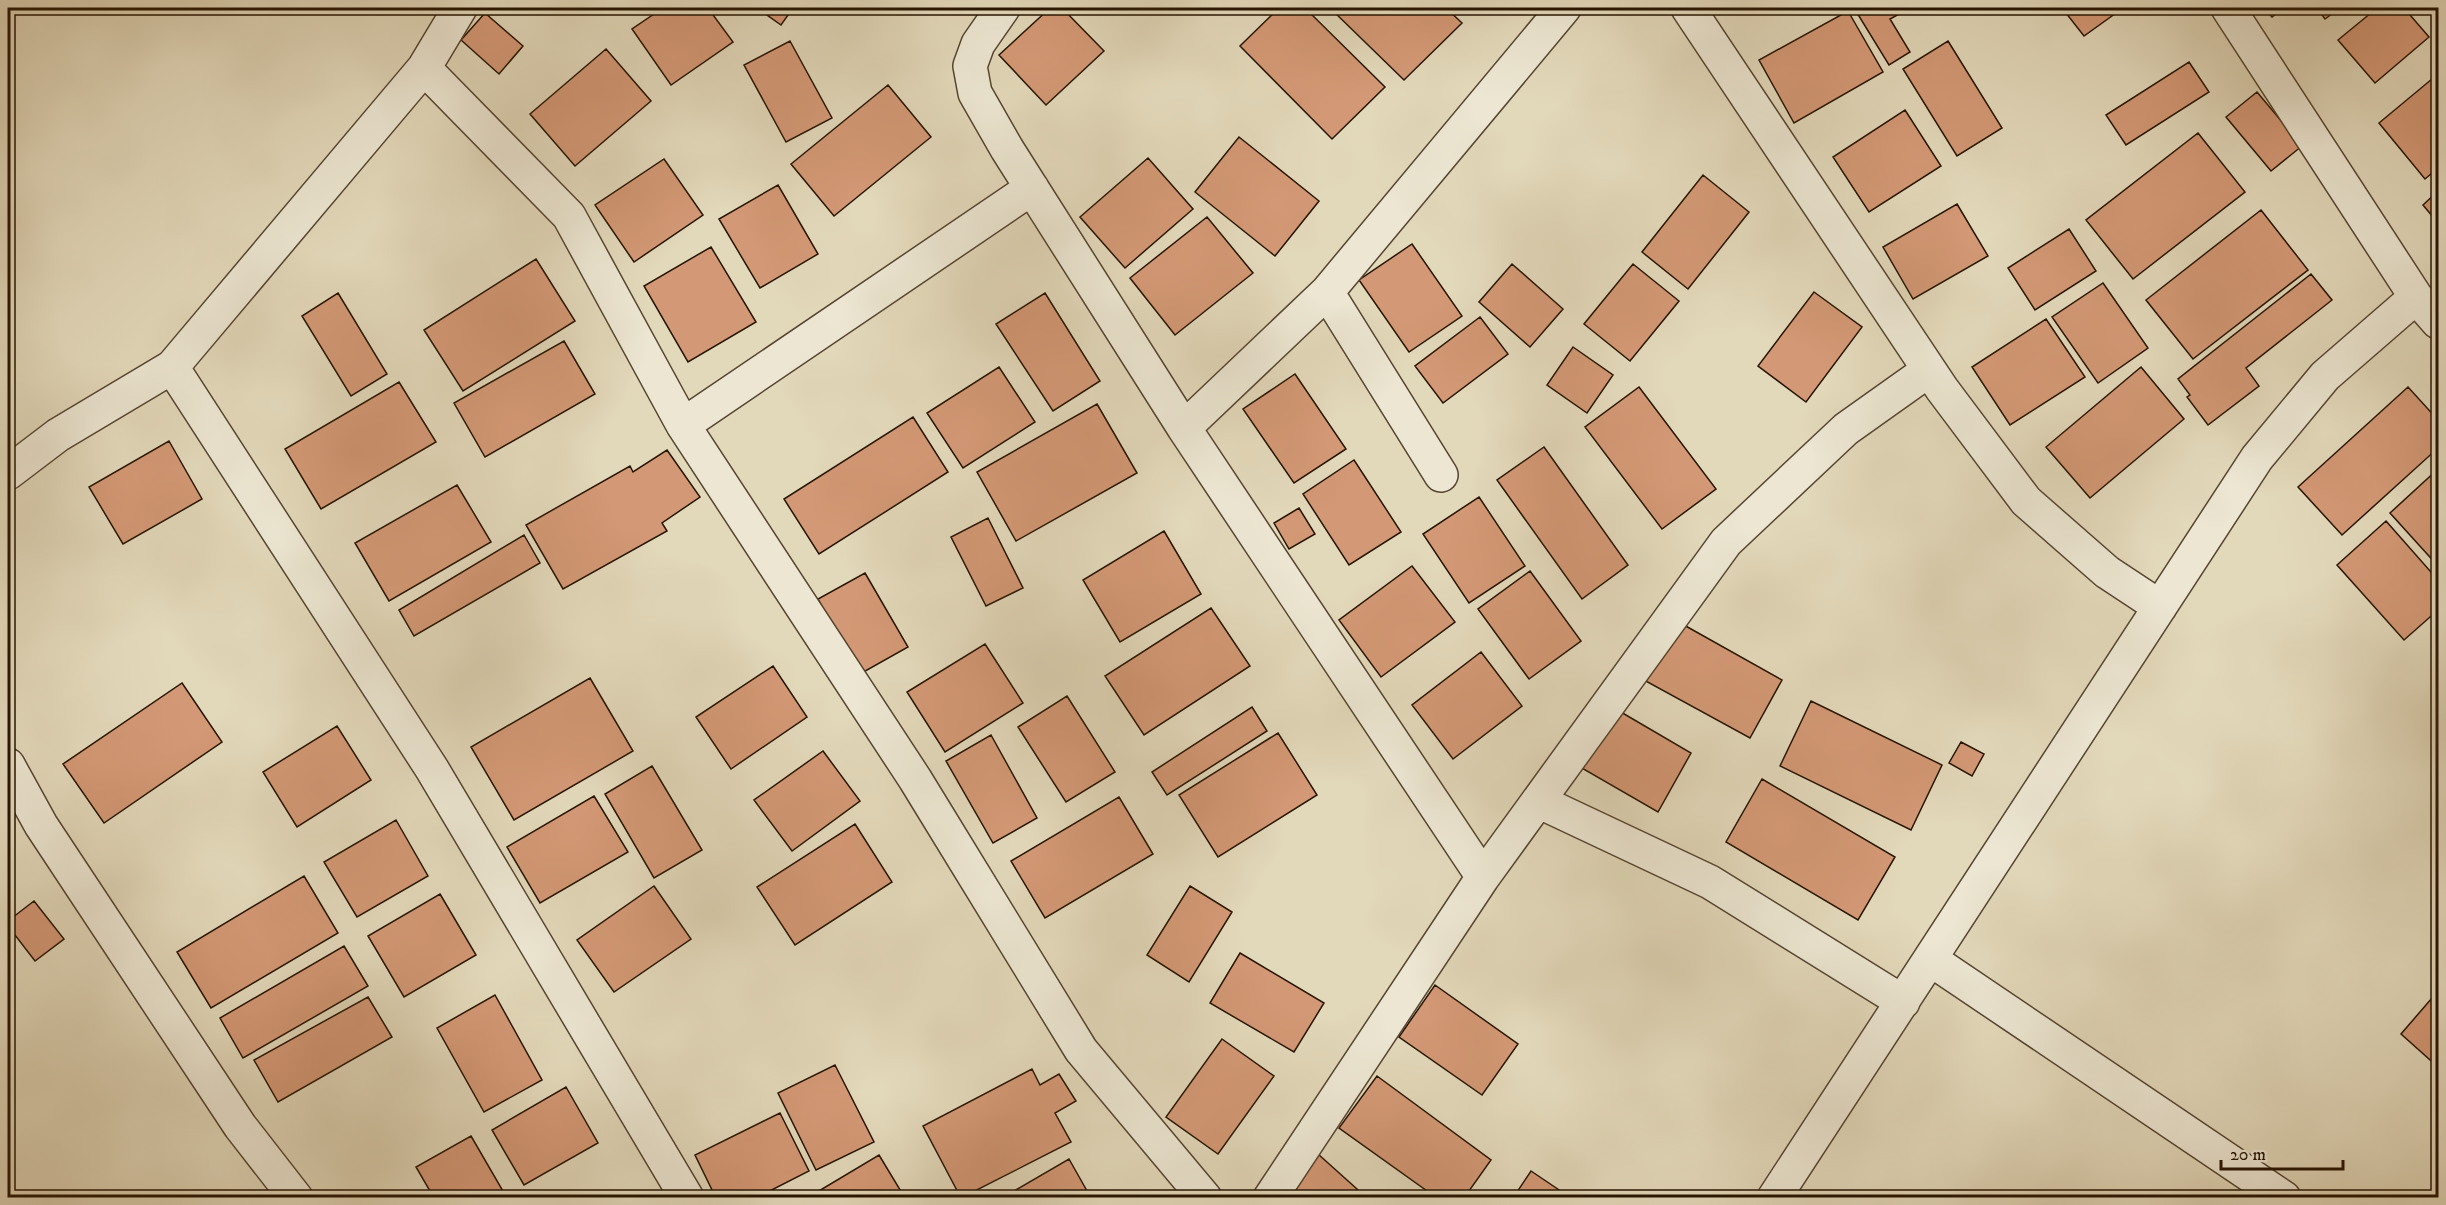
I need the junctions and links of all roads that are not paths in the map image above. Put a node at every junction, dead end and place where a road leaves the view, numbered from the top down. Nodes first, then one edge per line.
1 (460, 8) edge
2 (1003, 8) edge
3 (1564, 8) edge
4 (1688, 8) edge
5 (2228, 8) edge
6 (424, 68) junction
7 (1032, 188) junction
8 (1327, 292) junction
9 (2416, 297) junction
10 (2439, 322) edge
11 (172, 367) junction
12 (1929, 370) junction
13 (683, 425) junction
14 (1184, 428) junction
15 (8, 473) edge
16 (1441, 475) dead end
17 (2160, 607) junction
18 (8, 765) edge
19 (1538, 801) junction
20 (1483, 877) junction
21 (1930, 959) junction
22 (1903, 1002) junction
23 (296, 1197) edge
24 (687, 1197) edge
25 (1205, 1197) edge
26 (1270, 1197) edge
27 (1774, 1197) edge
28 (2284, 1197) edge

1 - 6 street
2 - 7 street
3 - 8 street
4 - 12 street
5 - 9 street
6 - 11 street
6 - 13 street
7 - 13 street
7 - 14 street
8 - 14 street
8 - 16 street
9 - 10 street
9 - 17 street
11 - 15 street
11 - 24 street
12 - 17 street
12 - 19 street
13 - 25 street
14 - 20 street
17 - 21 street
18 - 23 street
19 - 20 street
19 - 22 street
20 - 26 street
21 - 22 street
21 - 28 street
22 - 27 street

